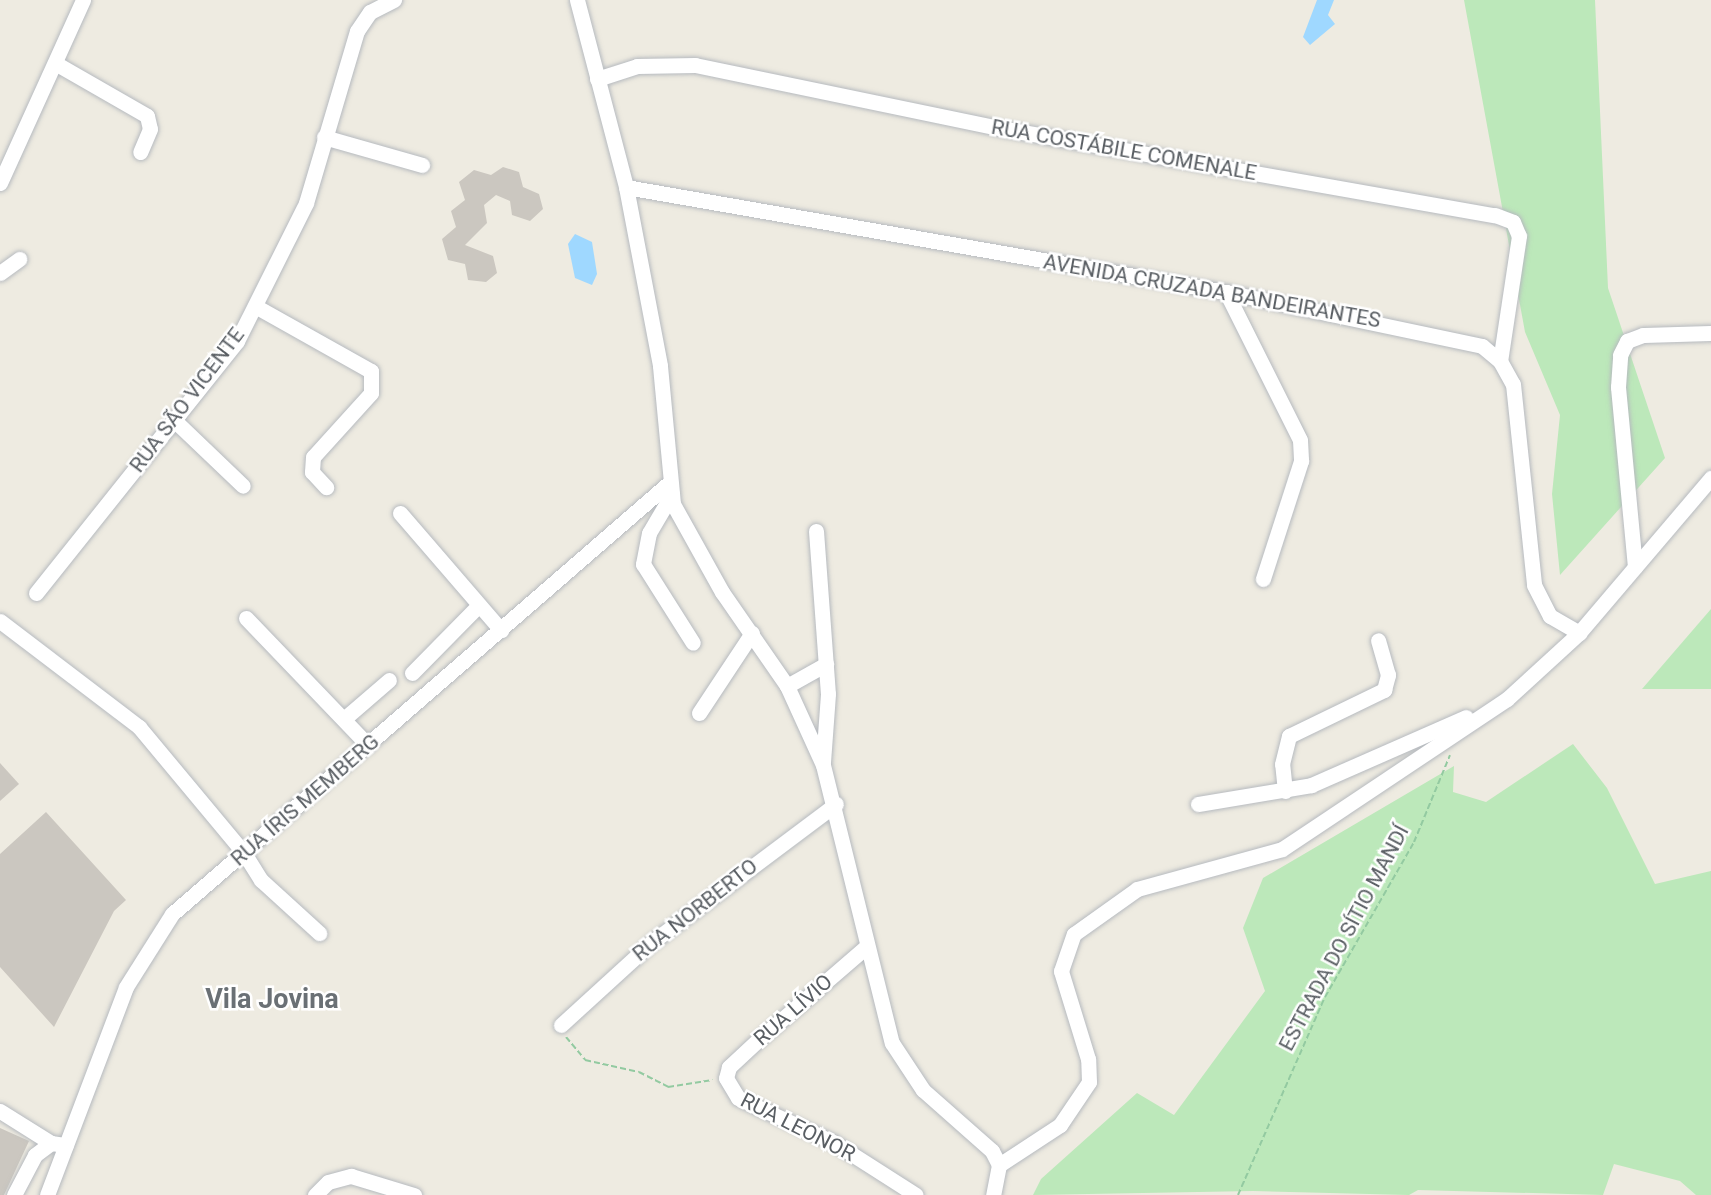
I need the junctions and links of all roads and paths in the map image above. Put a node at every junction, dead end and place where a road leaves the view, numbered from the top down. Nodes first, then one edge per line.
1 (83, 0) edge
2 (394, 0) edge
3 (577, 0) edge
4 (55, 63) junction
5 (597, 79) junction
6 (324, 137) junction
7 (140, 152) dead end
8 (422, 165) dead end
9 (0, 183) edge
10 (626, 187) junction
11 (20, 259) dead end
12 (0, 273) edge
13 (1226, 292) junction
14 (255, 306) junction
15 (1711, 333) edge
16 (1500, 362) junction
17 (174, 420) junction
18 (1711, 478) edge
19 (243, 486) dead end
20 (326, 487) dead end
21 (671, 488) junction
22 (400, 513) dead end
23 (816, 531) dead end
24 (1635, 567) junction
25 (1263, 579) dead end
26 (36, 593) dead end
27 (479, 605) junction
28 (246, 618) dead end
29 (0, 621) edge
30 (501, 630) junction
31 (752, 633) junction
32 (1579, 633) junction
33 (1378, 640) dead end
34 (693, 643) dead end
35 (826, 664) junction
36 (412, 673) dead end
37 (389, 680) dead end
38 (787, 686) junction
39 (1507, 699) junction
40 (699, 713) dead end
41 (345, 718) junction
42 (1463, 728) junction
43 (369, 745) junction
44 (822, 765) junction
45 (1286, 791) junction
46 (836, 804) junction
47 (1198, 804) dead end
48 (244, 853) junction
49 (319, 933) dead end
50 (867, 946) junction
51 (561, 1025) joint
52 (726, 1078) junction
53 (0, 1111) edge
54 (58, 1144) junction
55 (999, 1165) junction
56 (14, 1195) edge
57 (47, 1195) edge
58 (315, 1195) edge
59 (414, 1195) edge
60 (916, 1195) edge
61 (993, 1195) edge
62 (1238, 1195) edge

1 - 4 street
2 - 6 street, RUA SÃO VICENTE
3 - 5 street
4 - 7 street
4 - 9 street
5 - 10 street
5 - 16 street, RUA COSTÁBILE COMENALE
6 - 8 street
6 - 14 street, RUA SÃO VICENTE
10 - 13 street, AVENIDA CRUZADA BANDEIRANTES
10 - 21 street
11 - 12 street
13 - 16 street, AVENIDA CRUZADA BANDEIRANTES
13 - 25 street
14 - 17 street, RUA SÃO VICENTE
14 - 20 street
15 - 24 street
16 - 32 street
17 - 19 street
17 - 26 street, RUA SÃO VICENTE
18 - 24 street
21 - 30 street, RUA ÍRIS MEMBERG
21 - 31 street
21 - 34 street
22 - 27 street
23 - 35 street
24 - 32 street
27 - 30 street
27 - 36 street
28 - 41 street
29 - 48 street
30 - 43 street, RUA ÍRIS MEMBERG
31 - 38 street
31 - 40 street
32 - 39 street
33 - 45 street
35 - 38 street
35 - 44 street
37 - 41 street
38 - 44 street
39 - 42 street
39 - 45 street
41 - 43 street
42 - 55 street
42 - 62 path, ESTRADA DO SÍTIO MANDÍ
43 - 48 street, RUA ÍRIS MEMBERG
44 - 46 street
45 - 47 street
46 - 50 street
46 - 51 street, RUA NORBERTO
48 - 49 street
48 - 54 street, RUA ÍRIS MEMBERG
50 - 52 street, RUA LÍVIO
50 - 55 street
51 - 52 path, RUA LEONOR
52 - 60 street, RUA LEONOR
53 - 54 street
54 - 56 street
54 - 57 street, RUA ÍRIS MEMBERG
55 - 61 street
58 - 59 street

